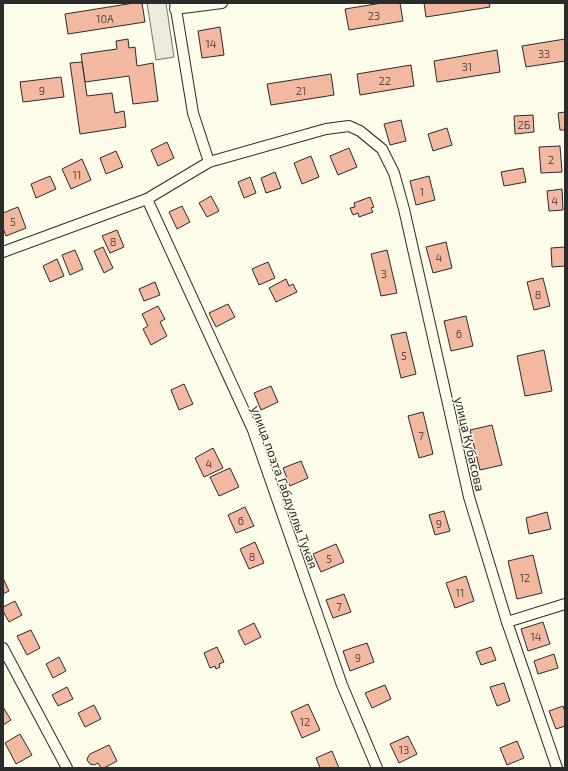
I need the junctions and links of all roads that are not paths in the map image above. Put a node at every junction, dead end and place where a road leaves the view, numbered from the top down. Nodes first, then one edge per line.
1 (222, 3) edge
2 (175, 6) edge
3 (208, 162) junction
4 (147, 199) junction
5 (3, 252) edge
6 (565, 604) edge
7 (507, 622) junction
8 (3, 648) edge
9 (67, 768) edge
10 (376, 768) edge
11 (557, 768) edge

1 - 2 street
2 - 3 street
3 - 4 street
3 - 7 street, улица Кубасова
4 - 5 street
4 - 10 street, улица поэта Габдуллы Тукая
6 - 7 street
7 - 11 street, улица Кубасова
8 - 9 street

